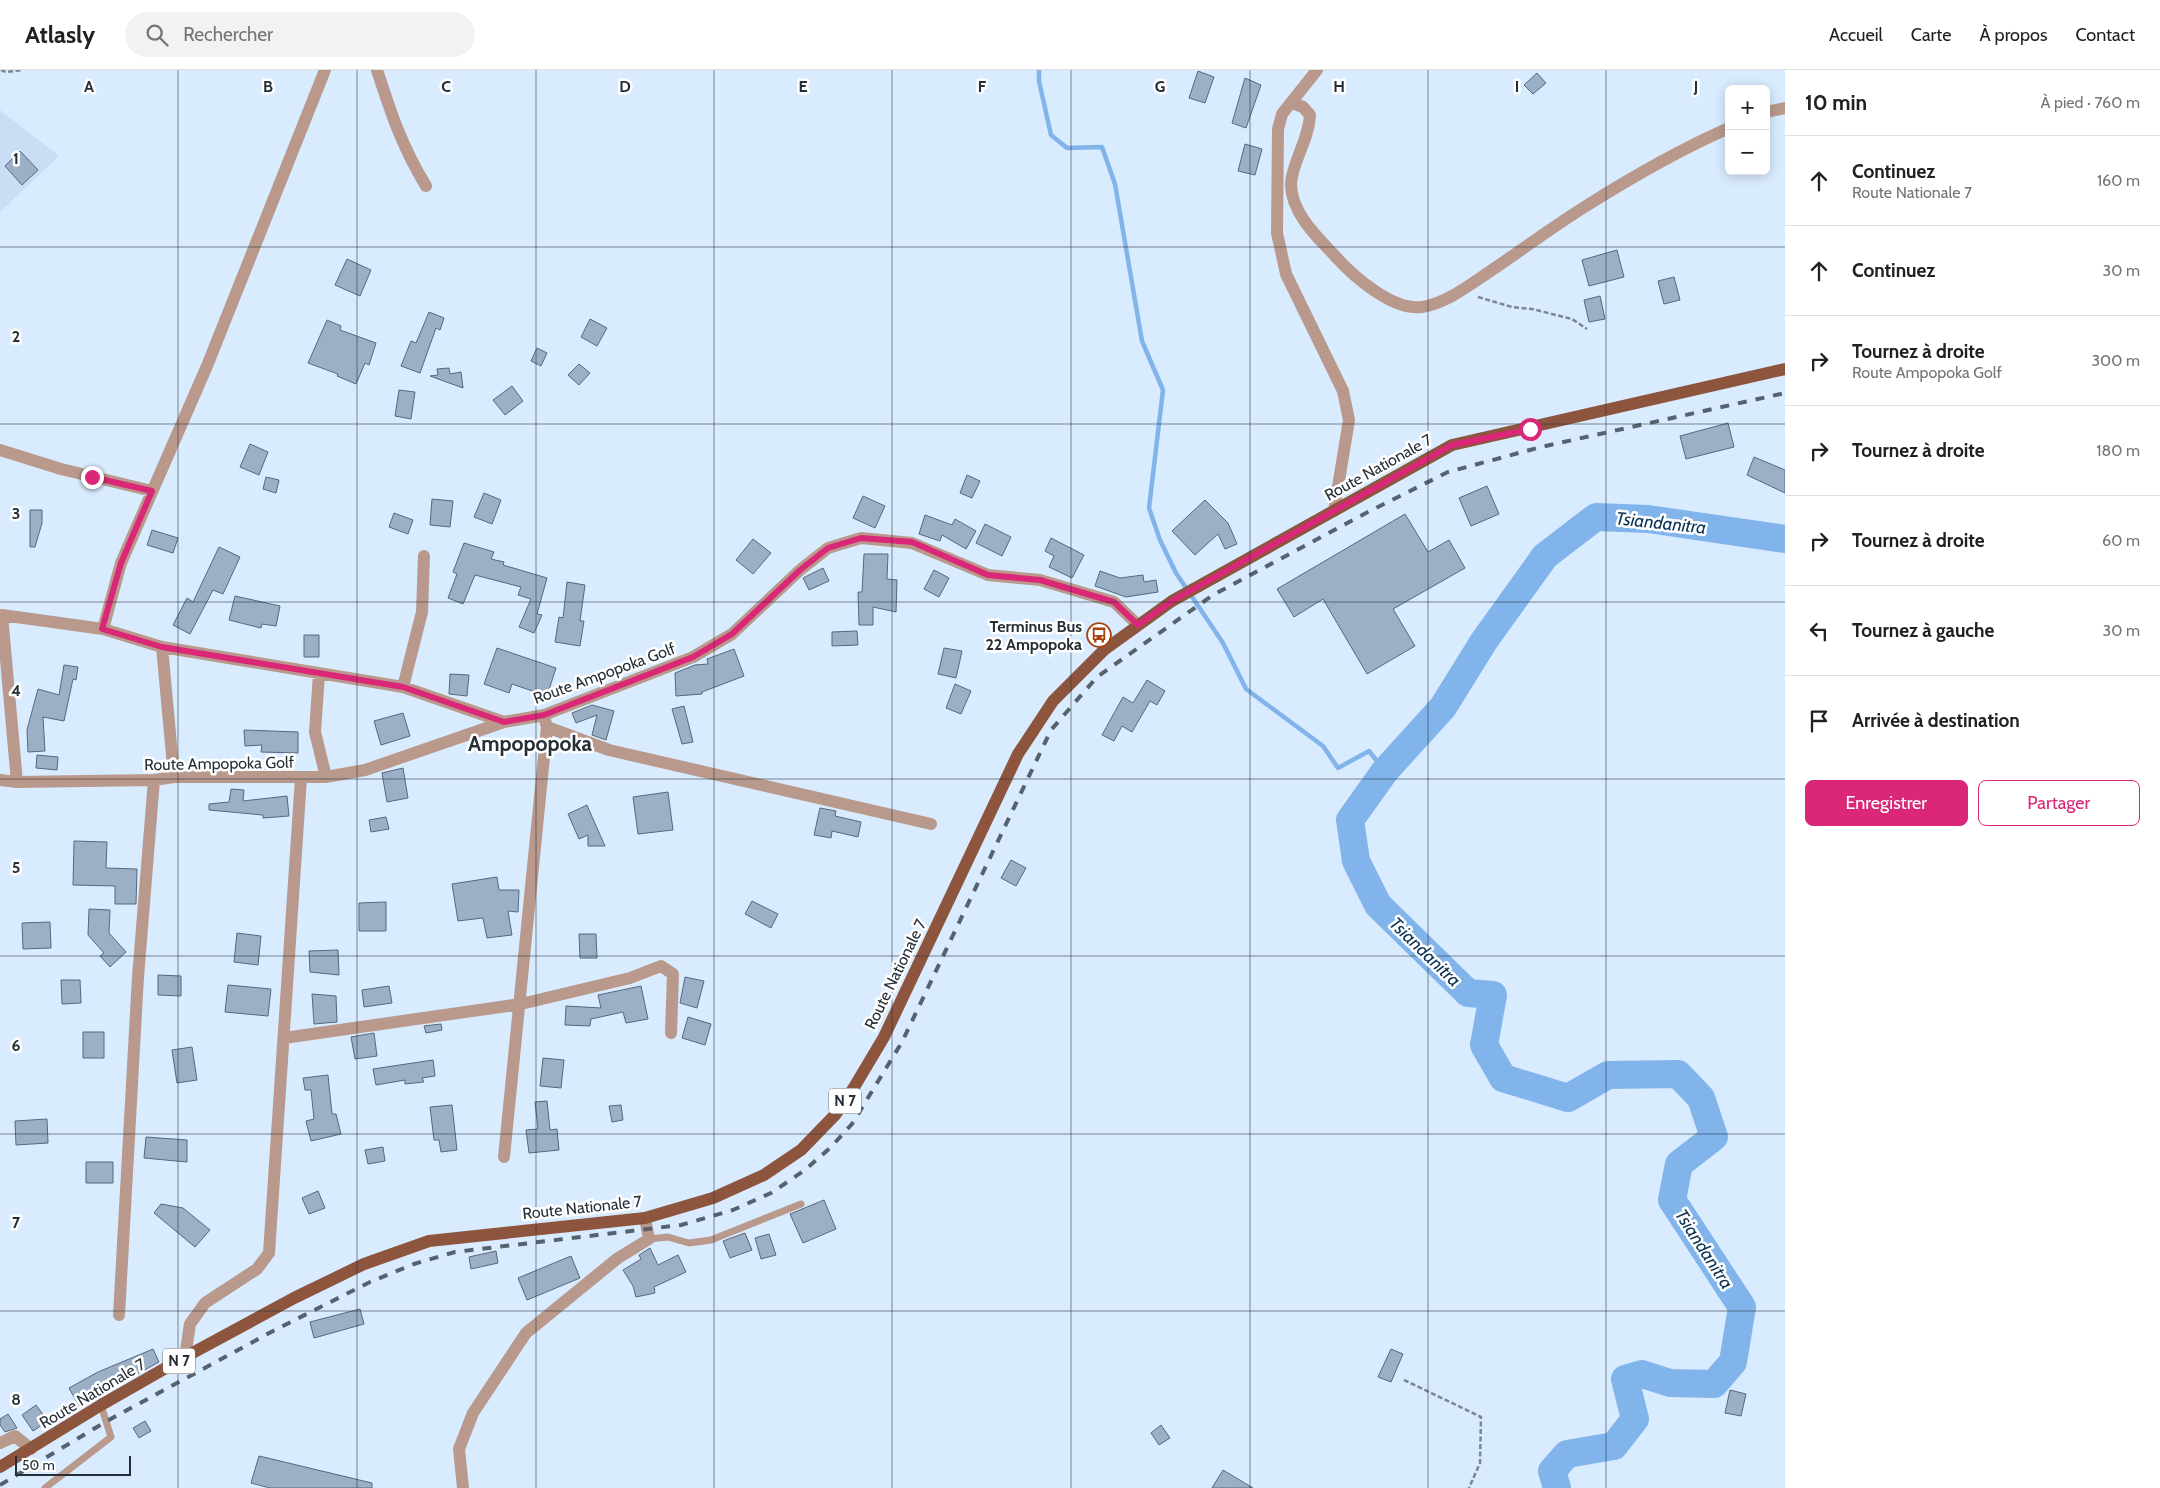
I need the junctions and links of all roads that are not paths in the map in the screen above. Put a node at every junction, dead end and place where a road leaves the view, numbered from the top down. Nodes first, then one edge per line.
1 (325, 70) edge
2 (377, 70) edge
3 (1316, 70) edge
4 (1292, 103) junction
5 (1785, 108) edge
6 (1770, 111) edge
7 (1725, 130) edge
8 (426, 186) dead end
9 (1785, 369) edge
10 (0, 450) edge
11 (152, 491) junction
12 (1334, 511) junction
13 (424, 556) dead end
14 (1138, 625) junction
15 (102, 629) junction
16 (162, 647) junction
17 (319, 674) junction
18 (403, 687) junction
19 (545, 721) junction
20 (504, 722) junction
21 (174, 777) junction
22 (326, 777) junction
23 (301, 778) junction
24 (0, 780) edge
25 (154, 780) junction
26 (17, 782) junction
27 (931, 824) dead end
28 (521, 1004) junction
29 (671, 1033) dead end
30 (284, 1038) junction
31 (504, 1157) dead end
32 (801, 1204) dead end
33 (645, 1218) junction
34 (649, 1239) junction
35 (119, 1315) dead end
36 (185, 1358) junction
37 (101, 1405) junction
38 (0, 1443) edge
39 (31, 1449) junction
40 (0, 1467) edge
41 (45, 1488) edge
42 (463, 1488) edge

1 - 11 street
2 - 8 street
3 - 4 street
4 - 7 street
4 - 12 street
5 - 6 street
9 - 12 main road, Route Nationale 7 / N 7
10 - 11 street
11 - 15 street
12 - 14 main road, Route Nationale 7 / N 7
13 - 18 street
14 - 19 street, Route Ampopoka Golf
14 - 33 main road, Route Nationale 7 / N 7
15 - 16 street
15 - 26 street
16 - 17 street
16 - 21 street
17 - 18 street
17 - 22 street
18 - 20 street
19 - 20 street, Route Ampopoka Golf
19 - 27 street
19 - 28 street
20 - 22 street, Route Ampopoka Golf
21 - 23 street, Route Ampopoka Golf
21 - 25 street, Route Ampopoka Golf
22 - 23 street, Route Ampopoka Golf
23 - 30 street
24 - 26 street, Route Ampopoka Golf
25 - 26 street, Route Ampopoka Golf
25 - 35 street
28 - 29 street
28 - 30 street
28 - 31 street
30 - 36 street
32 - 34 lane
33 - 34 street
33 - 36 main road, Route Nationale 7 / N 7
34 - 42 street
36 - 37 main road, Route Nationale 7 / N 7
37 - 39 main road, Route Nationale 7 / N 7
37 - 41 lane
38 - 39 street
39 - 40 main road, Route Nationale 7 / N 7

